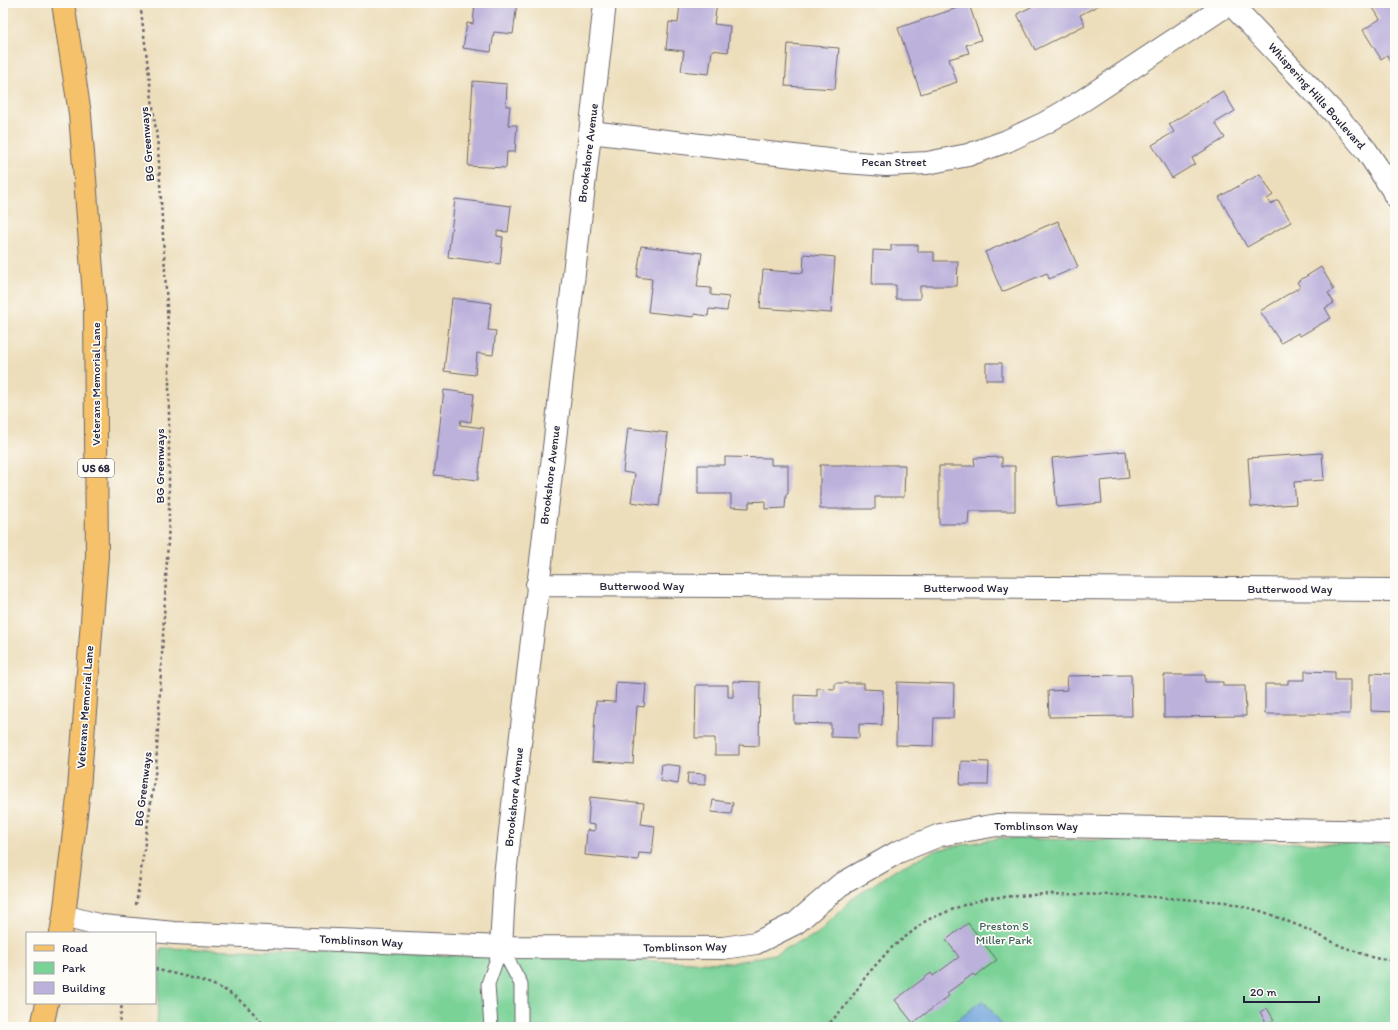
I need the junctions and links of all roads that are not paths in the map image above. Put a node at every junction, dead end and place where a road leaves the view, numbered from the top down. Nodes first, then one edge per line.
1 (62, 3) edge
2 (605, 3) edge
3 (1230, 3) edge
4 (590, 132) junction
5 (1395, 196) edge
6 (537, 585) junction
7 (1395, 590) edge
8 (1395, 832) edge
9 (62, 925) edge
10 (500, 947) junction
11 (47, 1004) edge
12 (42, 1027) edge
13 (491, 1027) edge
14 (521, 1027) edge

1 - 9 main road, Veterans Memorial Lane / US 68
2 - 4 street, Brookshore Avenue
3 - 4 street, Pecan Street
3 - 5 street, Whispering Hills Boulevard
4 - 6 street, Brookshore Avenue
6 - 7 street, Butterwood Way
6 - 10 street, Brookshore Avenue
8 - 10 street, Tomblinson Way
9 - 10 street, Tomblinson Way
10 - 13 lane
10 - 14 lane
11 - 12 main road

